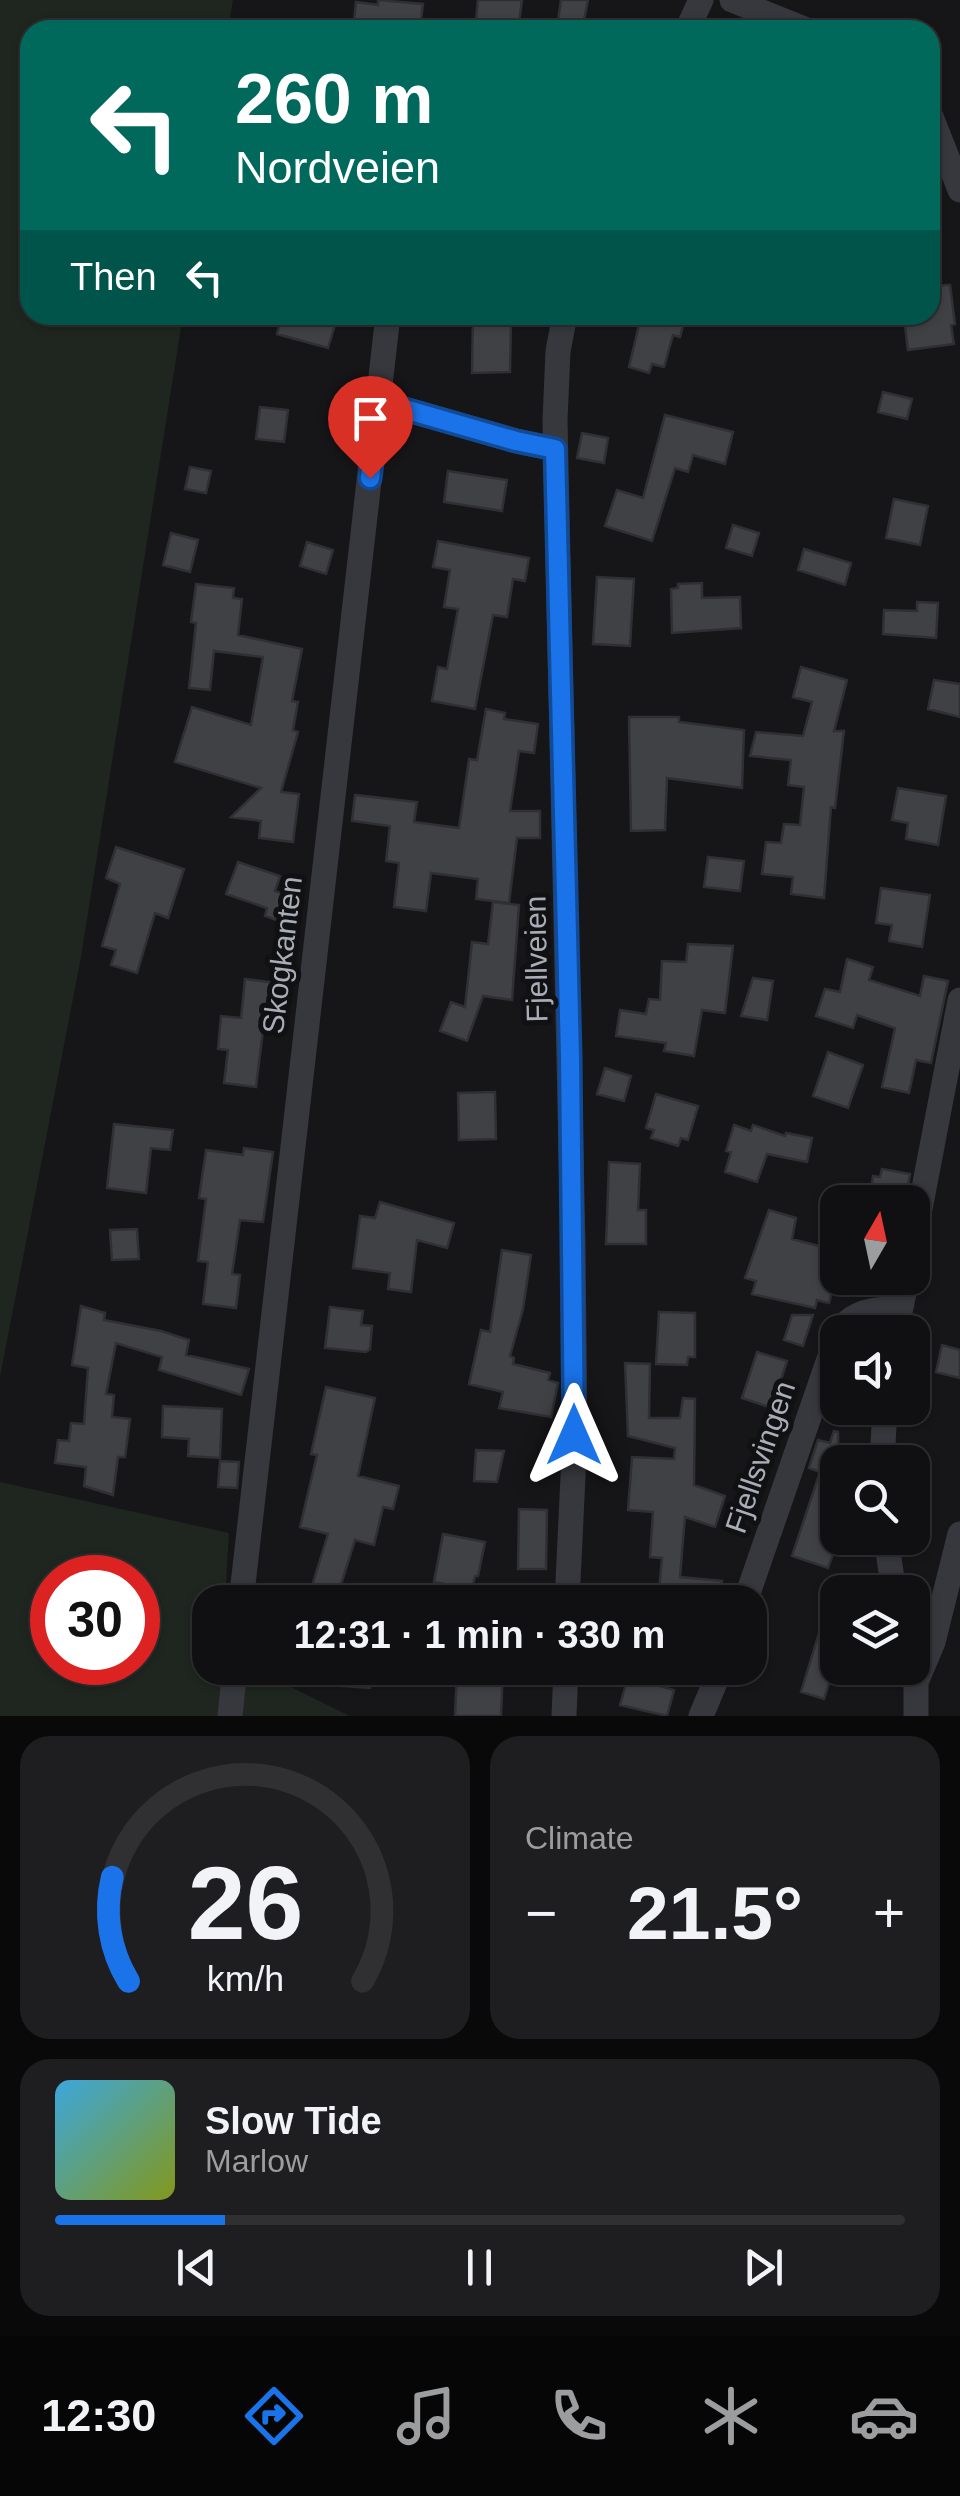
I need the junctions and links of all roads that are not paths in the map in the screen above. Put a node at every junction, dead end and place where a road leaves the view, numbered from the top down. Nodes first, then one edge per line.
1 (732, 0) edge
2 (783, 20) edge
3 (940, 139) edge
4 (960, 190) edge
5 (387, 325) edge
6 (564, 325) edge
7 (380, 402) junction
8 (555, 449) junction
9 (960, 1000) edge
10 (925, 1185) edge
11 (820, 1385) edge
12 (960, 1534) edge
13 (243, 1585) edge
14 (569, 1585) edge
15 (751, 1585) edge
16 (930, 1647) edge
17 (233, 1685) edge
18 (565, 1685) edge
19 (715, 1685) edge
20 (914, 1685) edge
21 (230, 1716) edge
22 (564, 1716) edge
23 (701, 1716) edge
24 (916, 1716) edge

1 - 2 street
3 - 4 street
5 - 7 street, Skogkanten
6 - 8 street, Fjellveien
7 - 8 street
7 - 13 street, Skogkanten
8 - 14 street, Fjellveien
9 - 10 street
11 - 15 street, Fjellsvingen
12 - 16 street
17 - 21 street
18 - 22 street
19 - 23 street
20 - 24 street

